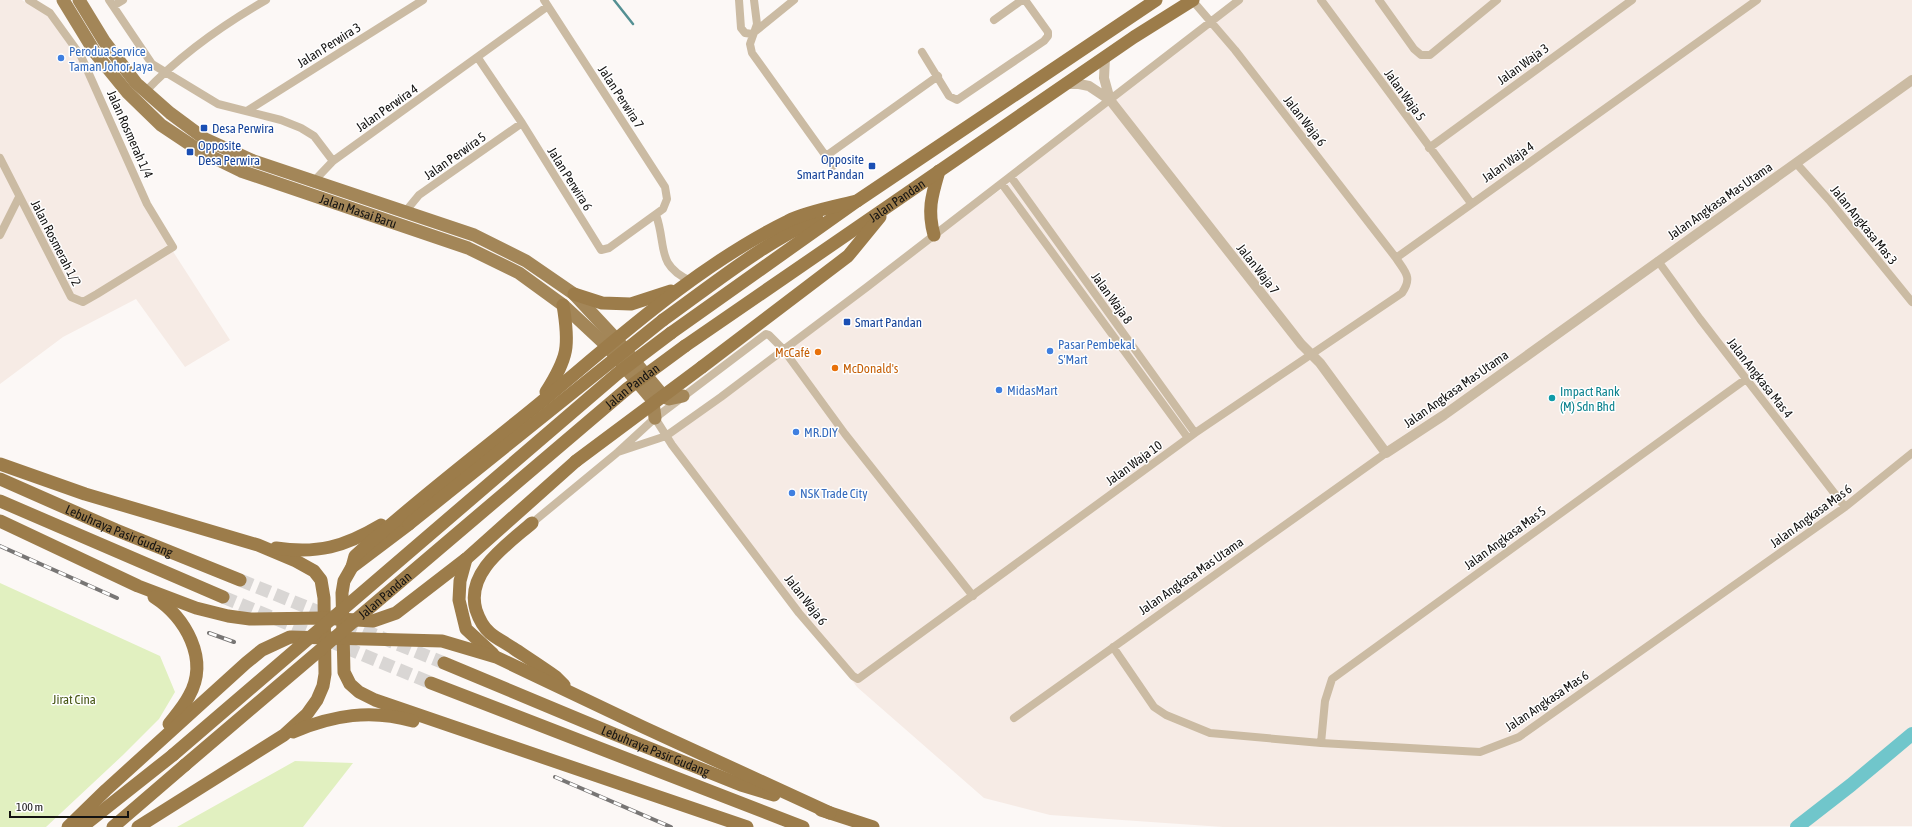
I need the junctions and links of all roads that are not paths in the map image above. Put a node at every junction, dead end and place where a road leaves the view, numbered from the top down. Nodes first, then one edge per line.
1 (29, 0) edge
2 (79, 0) edge
3 (123, 0) edge
4 (266, 0) edge
5 (423, 0) edge
6 (739, 0) edge
7 (754, 0) edge
8 (794, 0) edge
9 (1022, 0) edge
10 (1025, 0) edge
11 (1156, 0) edge
12 (1193, 0) edge
13 (1239, 0) edge
14 (1321, 0) edge
15 (1379, 0) edge
16 (1497, 0) edge
17 (1632, 0) edge
18 (1757, 0) edge
19 (64, 2) edge
20 (111, 3) edge
21 (546, 3) edge
22 (994, 20) dead end
23 (1210, 21) junction
24 (752, 34) junction
25 (922, 52) dead end
26 (478, 58) junction
27 (1105, 58) junction
28 (164, 72) junction
29 (938, 76) junction
30 (1912, 80) edge
31 (1067, 84) junction
32 (145, 92) junction
33 (1110, 100) junction
34 (247, 111) junction
35 (522, 123) junction
36 (1429, 148) junction
37 (826, 156) junction
38 (0, 158) edge
39 (333, 161) junction
40 (1796, 163) junction
41 (833, 166) dead end
42 (939, 171) junction
43 (1011, 177) junction
44 (314, 181) junction
45 (1002, 184) junction
46 (19, 197) junction
47 (857, 201) junction
48 (1471, 203) junction
49 (890, 204) junction
50 (663, 209) joint
51 (405, 212) junction
52 (656, 215) junction
53 (0, 235) edge
54 (934, 235) junction
55 (173, 247) joint
56 (1396, 258) junction
57 (1658, 261) junction
58 (688, 284) junction
59 (574, 294) junction
60 (1912, 302) edge
61 (564, 305) junction
62 (611, 343) junction
63 (783, 349) junction
64 (1312, 355) junction
65 (1746, 379) junction
66 (683, 396) junction
67 (540, 402) junction
68 (650, 422) junction
69 (1195, 433) junction
70 (666, 436) junction
71 (1188, 438) junction
72 (650, 441) junction
73 (618, 452) junction
74 (1386, 453) junction
75 (1912, 453) edge
76 (0, 464) edge
77 (0, 479) edge
78 (0, 501) edge
79 (1846, 507) junction
80 (409, 509) junction
81 (0, 521) edge
82 (532, 523) joint
83 (258, 545) junction
84 (466, 559) junction
85 (352, 567) junction
86 (240, 580) tunnel mouth
87 (138, 586) junction
88 (974, 596) junction
89 (223, 598) tunnel mouth
90 (323, 618) junction
91 (341, 620) junction
92 (324, 638) junction
93 (342, 638) junction
94 (1113, 647) junction
95 (496, 656) junction
96 (444, 663) tunnel mouth
97 (431, 683) tunnel mouth
98 (573, 694) junction
99 (1014, 718) dead end
100 (284, 735) junction
101 (1321, 743) junction
102 (152, 748) junction
103 (553, 762) junction
104 (830, 813) junction
105 (68, 827) edge
106 (82, 827) edge
107 (113, 827) edge
108 (138, 827) edge
109 (747, 827) edge
110 (803, 827) edge
111 (872, 827) edge

1 - 55 street, Jalan Rosmerah 1/4
2 - 32 main road, Jalan Masai Baru
3 - 20 street
4 - 28 street
5 - 34 street, Jalan Perwira 3
6 - 24 street
7 - 24 street
8 - 24 street
9 - 22 street
10 - 29 street
11 - 47 highway, Jalan Pandan
12 - 23 street, Jalan Waja 6
12 - 27 highway, Jalan Pandan
13 - 23 street
14 - 36 street, Jalan Waja 5
15 - 16 street
17 - 36 street, Jalan Waja 3
18 - 48 street, Jalan Waja 4
19 - 61 main road, Jalan Masai Baru
20 - 28 street
21 - 26 street
21 - 50 street, Jalan Perwira 7
23 - 33 street
23 - 56 street, Jalan Waja 6
24 - 37 street
25 - 29 street
26 - 35 street, Jalan Perwira 6
26 - 39 street, Jalan Perwira 4
27 - 31 highway, Jalan Pandan
27 - 33 street, Jalan Waja 7
28 - 32 street
28 - 34 street
29 - 37 street
30 - 40 street, Jalan Angkasa Mas Utama
31 - 33 street, Jalan Waja 7
31 - 42 highway, Jalan Pandan
32 - 44 main road, Jalan Masai Baru
33 - 43 street
33 - 64 street, Jalan Waja 7
34 - 39 street
35 - 51 street, Jalan Perwira 5
35 - 52 street, Jalan Perwira 6
36 - 48 street, Jalan Waja 5
37 - 41 street
38 - 46 street, Jalan Rosmerah 1/2
39 - 44 street, Jalan Perwira 4
40 - 57 street, Jalan Angkasa Mas Utama
40 - 60 street, Jalan Angkasa Mas 3
42 - 49 highway, Jalan Pandan
42 - 54 highway
43 - 45 street
43 - 69 street, Jalan Waja 8
44 - 51 main road, Jalan Masai Baru
45 - 54 street
45 - 71 street, Jalan Waja 8
46 - 53 street
46 - 55 street, Jalan Rosmerah 1/2
47 - 58 highway
47 - 85 highway, bridge
47 - 106 highway, Jalan Pandan, bridge
48 - 56 street, Jalan Waja 4
49 - 84 highway, bridge
49 - 107 highway, Jalan Pandan, bridge
50 - 52 street, Jalan Perwira 6
51 - 59 main road, Jalan Masai Baru
52 - 58 street
54 - 63 street
56 - 64 street
57 - 65 street, Jalan Angkasa Mas 4
57 - 74 street, Jalan Angkasa Mas Utama
58 - 59 highway
58 - 62 highway
59 - 62 main road, Jalan Masai Baru
61 - 62 main road, Jalan Masai Baru
61 - 67 highway
62 - 66 main road, Jalan Masai Baru
62 - 67 highway
62 - 68 main road, Jalan Masai Baru
63 - 66 street
63 - 70 street
63 - 88 street
64 - 69 street, Jalan Waja 10
64 - 74 street, Jalan Waja 7
65 - 79 street, Jalan Angkasa Mas 4
65 - 101 street, Jalan Angkasa Mas 5
66 - 68 street
67 - 80 highway
68 - 70 street, Jalan Waja 6
68 - 72 street
68 - 73 street
69 - 71 street, Jalan Waja 10
70 - 72 street
70 - 88 street, Jalan Waja 6
71 - 88 street, Jalan Waja 10
72 - 73 street
73 - 82 street
74 - 94 street, Jalan Angkasa Mas Utama
75 - 79 street, Jalan Angkasa Mas 6
76 - 83 highway
77 - 86 highway, Lebuhraya Pasir Gudang
78 - 89 highway, Lebuhraya Pasir Gudang
79 - 101 street, Jalan Angkasa Mas 6
80 - 83 highway
80 - 85 highway
81 - 87 highway
82 - 98 highway
83 - 90 highway
84 - 91 highway
84 - 95 highway
85 - 91 highway
87 - 90 highway
87 - 102 highway
90 - 91 highway
90 - 92 highway
91 - 93 highway
92 - 93 highway
92 - 100 highway
92 - 102 highway
93 - 95 highway
93 - 103 highway
94 - 99 street, Jalan Angkasa Mas Utama
94 - 101 street, Jalan Angkasa Mas 6
95 - 98 highway
96 - 104 highway, Lebuhraya Pasir Gudang
97 - 110 highway, Lebuhraya Pasir Gudang
98 - 104 highway
100 - 103 highway
100 - 108 highway
102 - 105 highway
103 - 109 highway
104 - 111 highway, Lebuhraya Pasir Gudang

